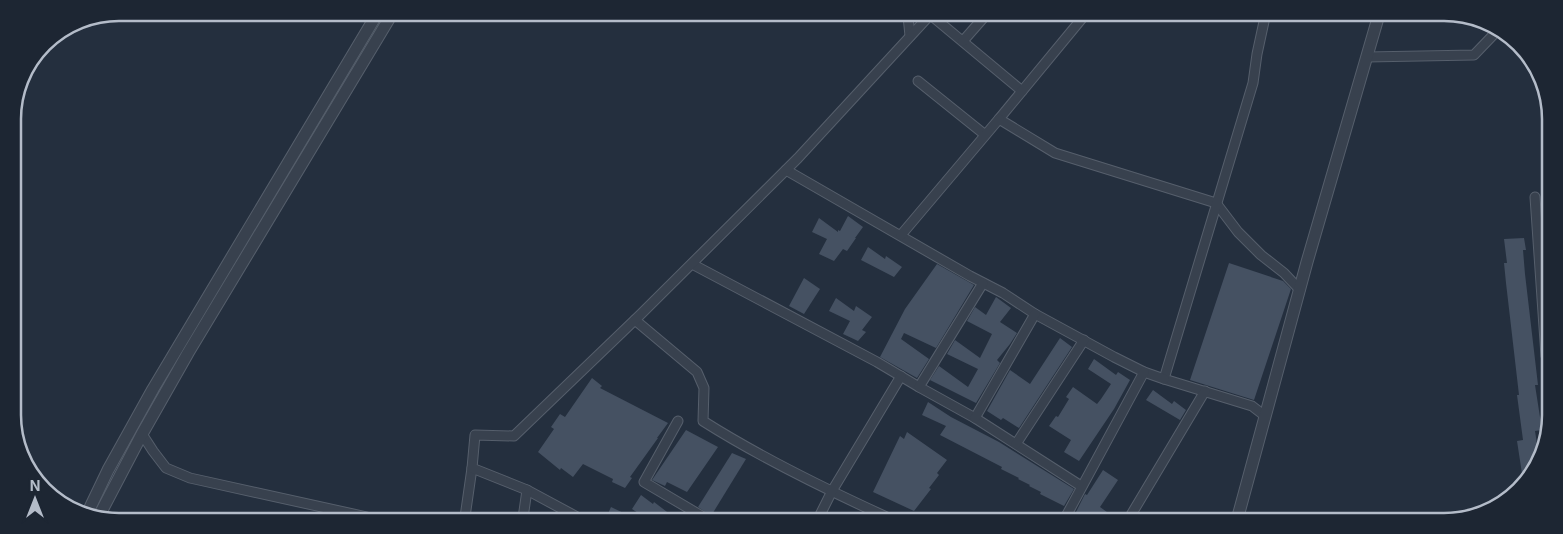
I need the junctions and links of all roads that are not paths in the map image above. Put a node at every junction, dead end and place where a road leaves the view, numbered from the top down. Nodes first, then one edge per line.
1 (373, 21) edge
2 (388, 21) edge
3 (908, 21) edge
4 (925, 21) edge
5 (937, 21) edge
6 (981, 21) edge
7 (1080, 21) edge
8 (1264, 21) edge
9 (1377, 21) edge
10 (1493, 34) edge
11 (910, 36) junction
12 (963, 41) junction
13 (1367, 57) junction
14 (918, 81) dead end
15 (1022, 90) junction
16 (999, 118) junction
17 (984, 134) junction
18 (786, 170) junction
19 (1536, 197) dead end
20 (1216, 203) junction
21 (902, 235) junction
22 (692, 264) junction
23 (1542, 274) edge
24 (983, 283) junction
25 (1300, 290) junction
26 (1035, 314) junction
27 (635, 320) junction
28 (1084, 340) junction
29 (1144, 372) junction
30 (901, 376) junction
31 (1164, 379) junction
32 (919, 387) junction
33 (1205, 390) junction
34 (1265, 416) junction
35 (975, 418) junction
36 (678, 421) dead end
37 (142, 434) junction
38 (1016, 444) junction
39 (472, 468) junction
40 (1082, 486) junction
41 (526, 490) junction
42 (832, 491) junction
43 (90, 508) edge
44 (102, 511) edge
45 (349, 513) edge
46 (466, 513) edge
47 (524, 513) edge
48 (564, 513) edge
49 (697, 513) edge
50 (821, 513) edge
51 (878, 513) edge
52 (1068, 513) edge
53 (1132, 513) edge
54 (1239, 513) edge

1 - 43 street
2 - 37 street
3 - 11 street
4 - 11 street
5 - 12 street
6 - 12 street
7 - 15 street
8 - 20 street
9 - 13 street
10 - 13 street
11 - 18 street
12 - 15 street
13 - 25 street
14 - 17 street
15 - 16 street
16 - 17 street
16 - 20 street
17 - 21 street
18 - 21 street
18 - 22 street
19 - 23 street
20 - 25 street
20 - 31 street
21 - 24 street
22 - 27 street
22 - 30 street
24 - 26 street
24 - 32 street
25 - 34 street
26 - 28 street
26 - 35 street
27 - 39 street
27 - 42 street
28 - 29 street
28 - 38 street
29 - 31 street
29 - 40 street
30 - 32 street
30 - 42 street
31 - 33 street
32 - 35 street
33 - 34 street
33 - 53 street
34 - 54 street
35 - 38 street
36 - 49 street
37 - 44 street
37 - 45 street
38 - 40 street
39 - 41 street
39 - 46 street
40 - 52 street
41 - 47 street
41 - 48 street
42 - 50 street
42 - 51 street

